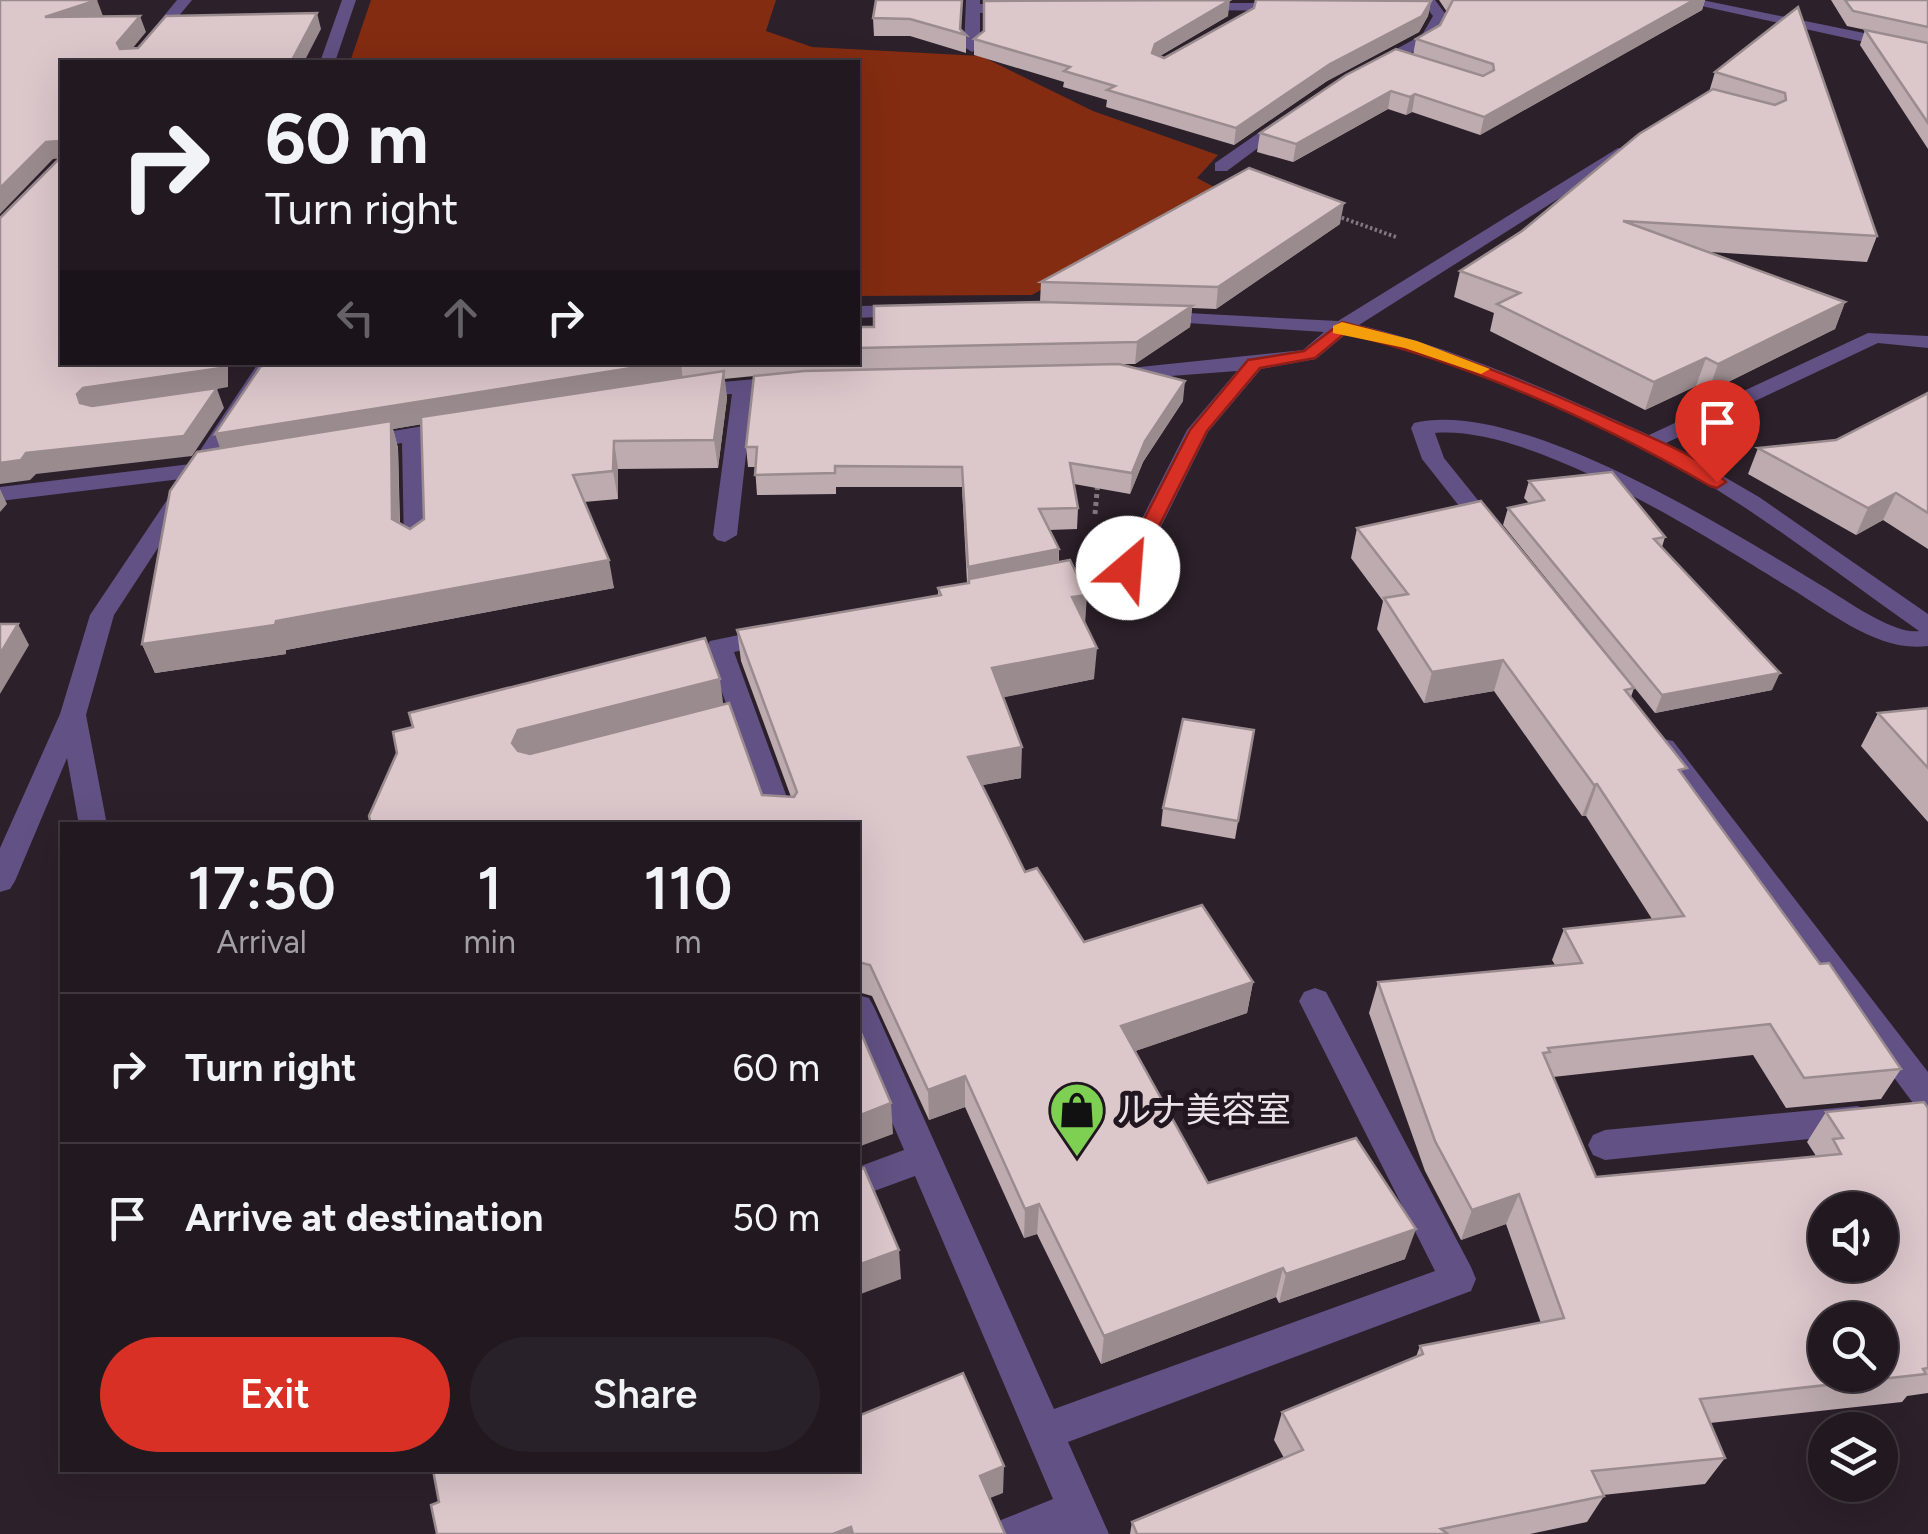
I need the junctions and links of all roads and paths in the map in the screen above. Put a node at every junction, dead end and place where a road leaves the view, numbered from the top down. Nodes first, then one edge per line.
1 (185, 0) edge
2 (349, 0) edge
3 (1681, 0) edge
4 (1241, 3) edge
5 (973, 4) edge
6 (1423, 4) edge
7 (1299, 6) edge
8 (1185, 7) edge
9 (1030, 8) edge
10 (1228, 27) edge
11 (972, 47) edge
12 (1928, 51) edge
13 (1390, 58) junction
14 (135, 60) edge
15 (328, 60) edge
16 (1408, 63) edge
17 (1349, 80) edge
18 (1298, 113) edge
19 (1637, 144) edge
20 (1222, 167) dead end
21 (1332, 214) edge
22 (1358, 224) dead end
23 (926, 310) edge
24 (860, 312) edge
25 (1140, 314) edge
26 (1342, 327) junction
27 (1928, 342) edge
28 (1254, 364) junction
29 (268, 365) edge
30 (1098, 374) edge
31 (805, 381) edge
32 (743, 386) junction
33 (666, 394) edge
34 (246, 395) junction
35 (210, 400) edge
36 (486, 422) edge
37 (413, 435) junction
38 (1649, 443) junction
39 (334, 448) edge
40 (236, 465) edge
41 (198, 472) junction
42 (1098, 477) edge
43 (0, 494) edge
44 (1095, 516) dead end
45 (724, 535) dead end
46 (416, 547) edge
47 (1504, 548) edge
48 (1012, 590) edge
49 (1928, 626) edge
50 (798, 632) edge
51 (1928, 638) edge
52 (73, 714) junction
53 (1647, 727) edge
54 (92, 822) edge
55 (783, 822) edge
56 (0, 881) edge
57 (1315, 1001) dead end
58 (860, 1012) edge
59 (1914, 1110) edge
60 (1605, 1145) dead end
61 (923, 1158) junction
62 (860, 1181) edge
63 (1043, 1432) junction
64 (1083, 1522) edge
65 (1016, 1534) edge

1 - 14 street
2 - 15 street
3 - 12 street
4 - 7 street
4 - 8 street
4 - 10 street
5 - 9 street
5 - 11 street
6 - 13 street
13 - 16 street
13 - 17 street
18 - 20 street
19 - 26 street
21 - 22 path
23 - 24 street
25 - 26 street
26 - 28 street
26 - 38 street
27 - 38 street
28 - 30 street
28 - 48 street
29 - 34 street
31 - 32 street
32 - 33 street
32 - 45 street
34 - 35 street
34 - 41 street
36 - 37 street
37 - 39 street
37 - 46 street
38 - 49 street
40 - 41 street
41 - 43 street
41 - 52 street
42 - 44 path
47 - 51 street
50 - 55 street
52 - 54 street
52 - 56 street
53 - 59 street
57 - 63 street
58 - 61 street
59 - 60 street
61 - 62 street
61 - 63 street
63 - 64 street
64 - 65 street

